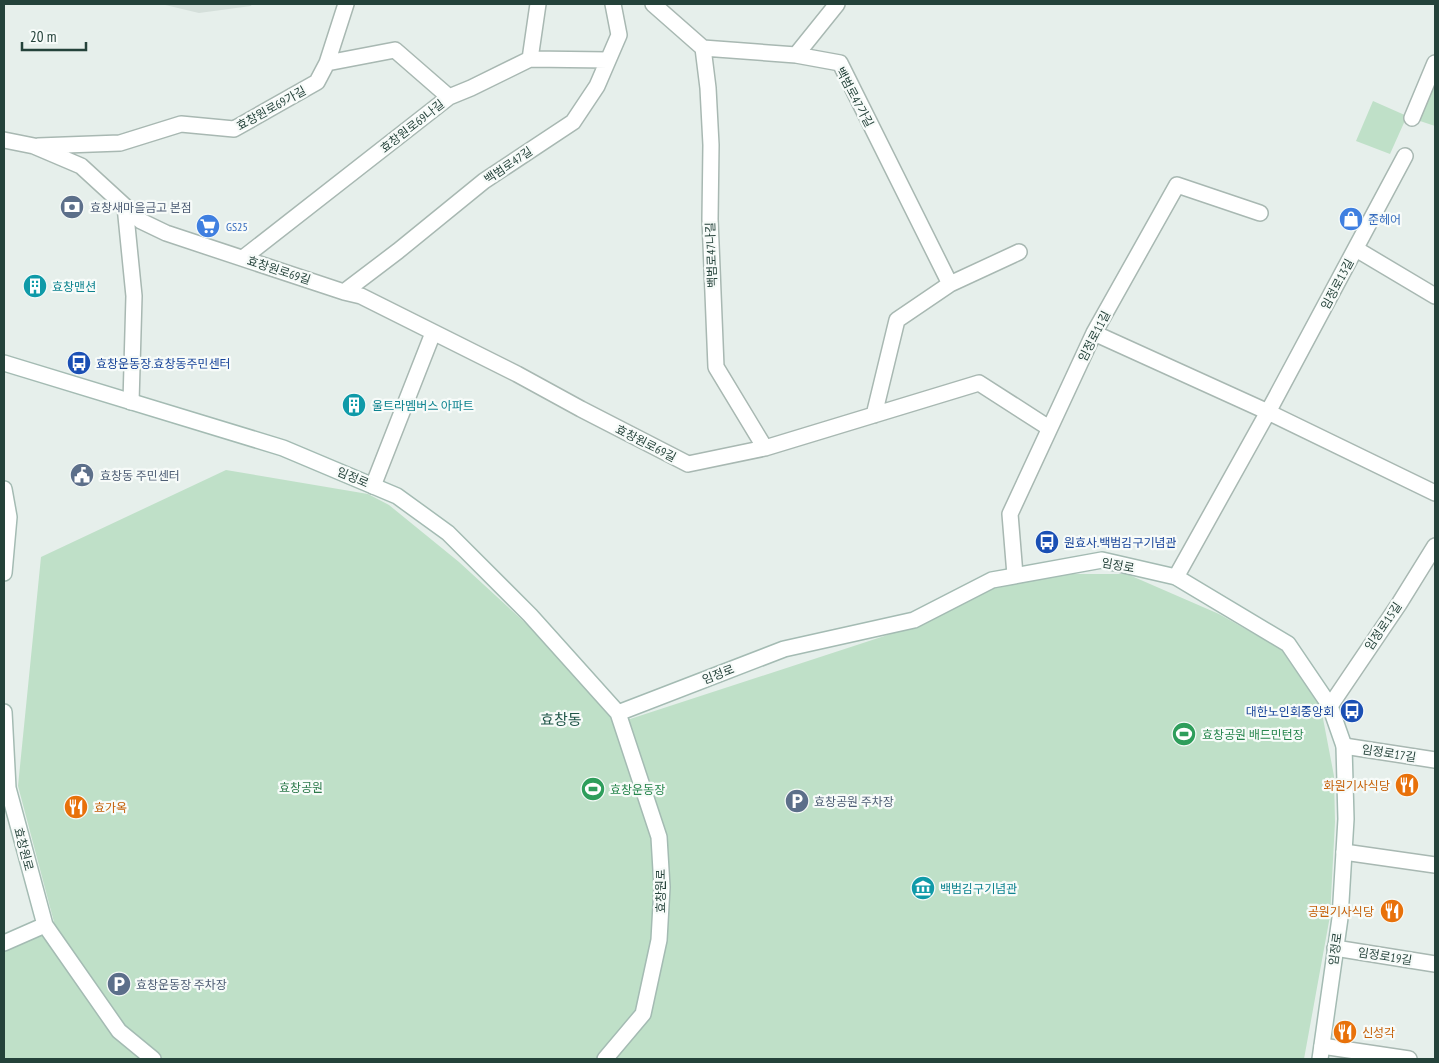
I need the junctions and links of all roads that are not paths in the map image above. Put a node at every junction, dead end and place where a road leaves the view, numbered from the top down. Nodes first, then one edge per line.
1 (346, 4) edge
2 (538, 4) edge
3 (613, 4) edge
4 (653, 4) edge
5 (837, 4) edge
6 (704, 48) junction
7 (796, 55) junction
8 (530, 59) junction
9 (608, 60) junction
10 (327, 63) junction
11 (1435, 63) edge
12 (450, 97) junction
13 (1412, 118) dead end
14 (4, 140) edge
15 (34, 146) junction
16 (1405, 156) dead end
17 (125, 206) junction
18 (1260, 213) dead end
19 (1356, 249) junction
20 (1019, 252) dead end
21 (243, 258) junction
22 (950, 284) junction
23 (344, 292) junction
24 (1435, 296) edge
25 (433, 333) junction
26 (1094, 333) junction
27 (4, 363) edge
28 (131, 402) junction
29 (1268, 412) junction
30 (874, 415) junction
31 (1049, 428) junction
32 (765, 448) junction
33 (373, 486) junction
34 (4, 489) edge
35 (1435, 493) edge
36 (1435, 546) edge
37 (4, 573) edge
38 (1015, 576) junction
39 (1176, 577) junction
40 (1330, 706) junction
41 (4, 712) edge
42 (618, 713) junction
43 (1344, 746) junction
44 (1435, 760) edge
45 (1344, 852) junction
46 (1435, 865) edge
47 (45, 924) junction
48 (4, 943) edge
49 (1335, 948) junction
50 (1435, 964) edge
51 (1321, 1053) edge
52 (153, 1059) edge
53 (605, 1059) edge
54 (1409, 1059) edge

1 - 10 street, 효창원로69가길
2 - 8 street
3 - 9 street, 백범로47길
4 - 6 street
5 - 7 street
6 - 7 street, 백범로47가길
6 - 32 street, 백범로47나길
7 - 22 street, 백범로47가길
8 - 9 street, 효창원로69나길
8 - 12 street, 효창원로69나길
9 - 23 street, 백범로47길
10 - 12 street
10 - 15 street, 효창원로69가길
11 - 13 street
12 - 21 street, 효창원로69나길
14 - 15 street, 효창원로69길
15 - 17 street, 효창원로69길
16 - 19 street, 임정로13길
17 - 21 street, 효창원로69길
17 - 28 street
18 - 26 street, 임정로11길
19 - 24 street
19 - 29 street, 임정로13길
20 - 22 street
21 - 23 street, 효창원로69길
22 - 30 street
23 - 25 street, 효창원로69길
25 - 32 street, 효창원로69길
25 - 33 street
26 - 29 street
26 - 31 street, 임정로11길
27 - 28 street, 임정로
28 - 33 street, 임정로
29 - 35 street
29 - 39 street, 임정로13길
30 - 31 street, 효창원로69길
30 - 32 street, 효창원로69길
31 - 38 street, 임정로11길
33 - 42 street, 임정로
34 - 37 street
36 - 40 street, 임정로15길
38 - 39 street, 임정로
38 - 42 street, 임정로
39 - 40 street, 임정로
40 - 43 street, 임정로
41 - 47 street, 효창원로
42 - 53 street, 효창원로
43 - 44 street, 임정로17길
43 - 45 street, 임정로
45 - 46 street
45 - 49 street, 임정로
47 - 48 street
47 - 52 street, 효창원로
49 - 50 street, 임정로19길
49 - 51 street, 임정로
51 - 54 street, 임정로

